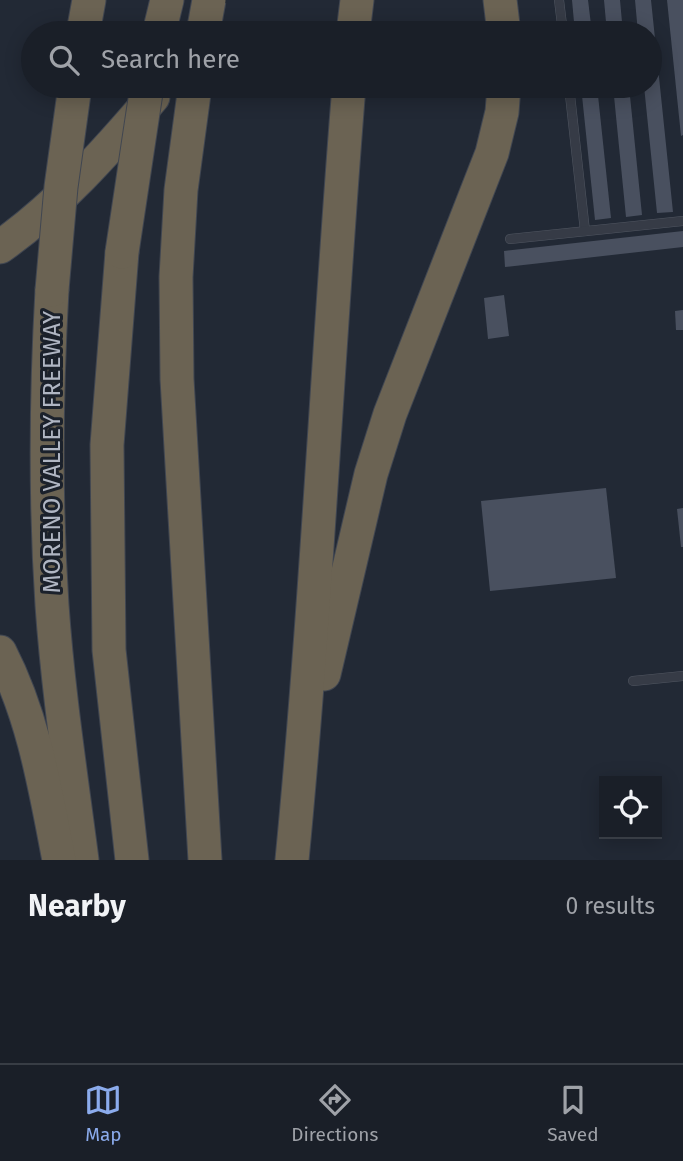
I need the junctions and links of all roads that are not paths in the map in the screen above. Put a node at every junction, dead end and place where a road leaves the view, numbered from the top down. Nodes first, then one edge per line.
1 (89, 0) edge
2 (167, 0) edge
3 (209, 0) edge
4 (224, 0) edge
5 (357, 0) edge
6 (500, 0) edge
7 (559, 0) edge
8 (85, 21) edge
9 (162, 21) edge
10 (205, 21) edge
11 (210, 21) edge
12 (354, 21) edge
13 (503, 21) edge
14 (562, 21) edge
15 (73, 98) edge
16 (145, 98) edge
17 (153, 98) edge
18 (193, 98) edge
19 (348, 98) edge
20 (503, 98) edge
21 (570, 98) edge
22 (683, 221) edge
23 (585, 231) junction
24 (510, 239) dead end
25 (0, 247) edge
26 (0, 652) edge
27 (683, 676) edge
28 (633, 681) dead end
29 (300, 778) junction
30 (59, 860) edge
31 (82, 860) edge
32 (132, 860) edge
33 (205, 860) edge
34 (292, 860) edge

1 - 8 highway
2 - 9 highway
3 - 10 highway, bridge
4 - 11 highway
5 - 12 highway
6 - 13 highway
7 - 14 lane
15 - 31 highway, MORENO VALLEY FREEWAY, bridge
16 - 32 highway, bridge
17 - 25 highway
18 - 33 highway
19 - 29 highway
20 - 29 highway
21 - 23 lane
22 - 23 lane
23 - 24 lane
26 - 30 highway
27 - 28 lane
29 - 34 highway

